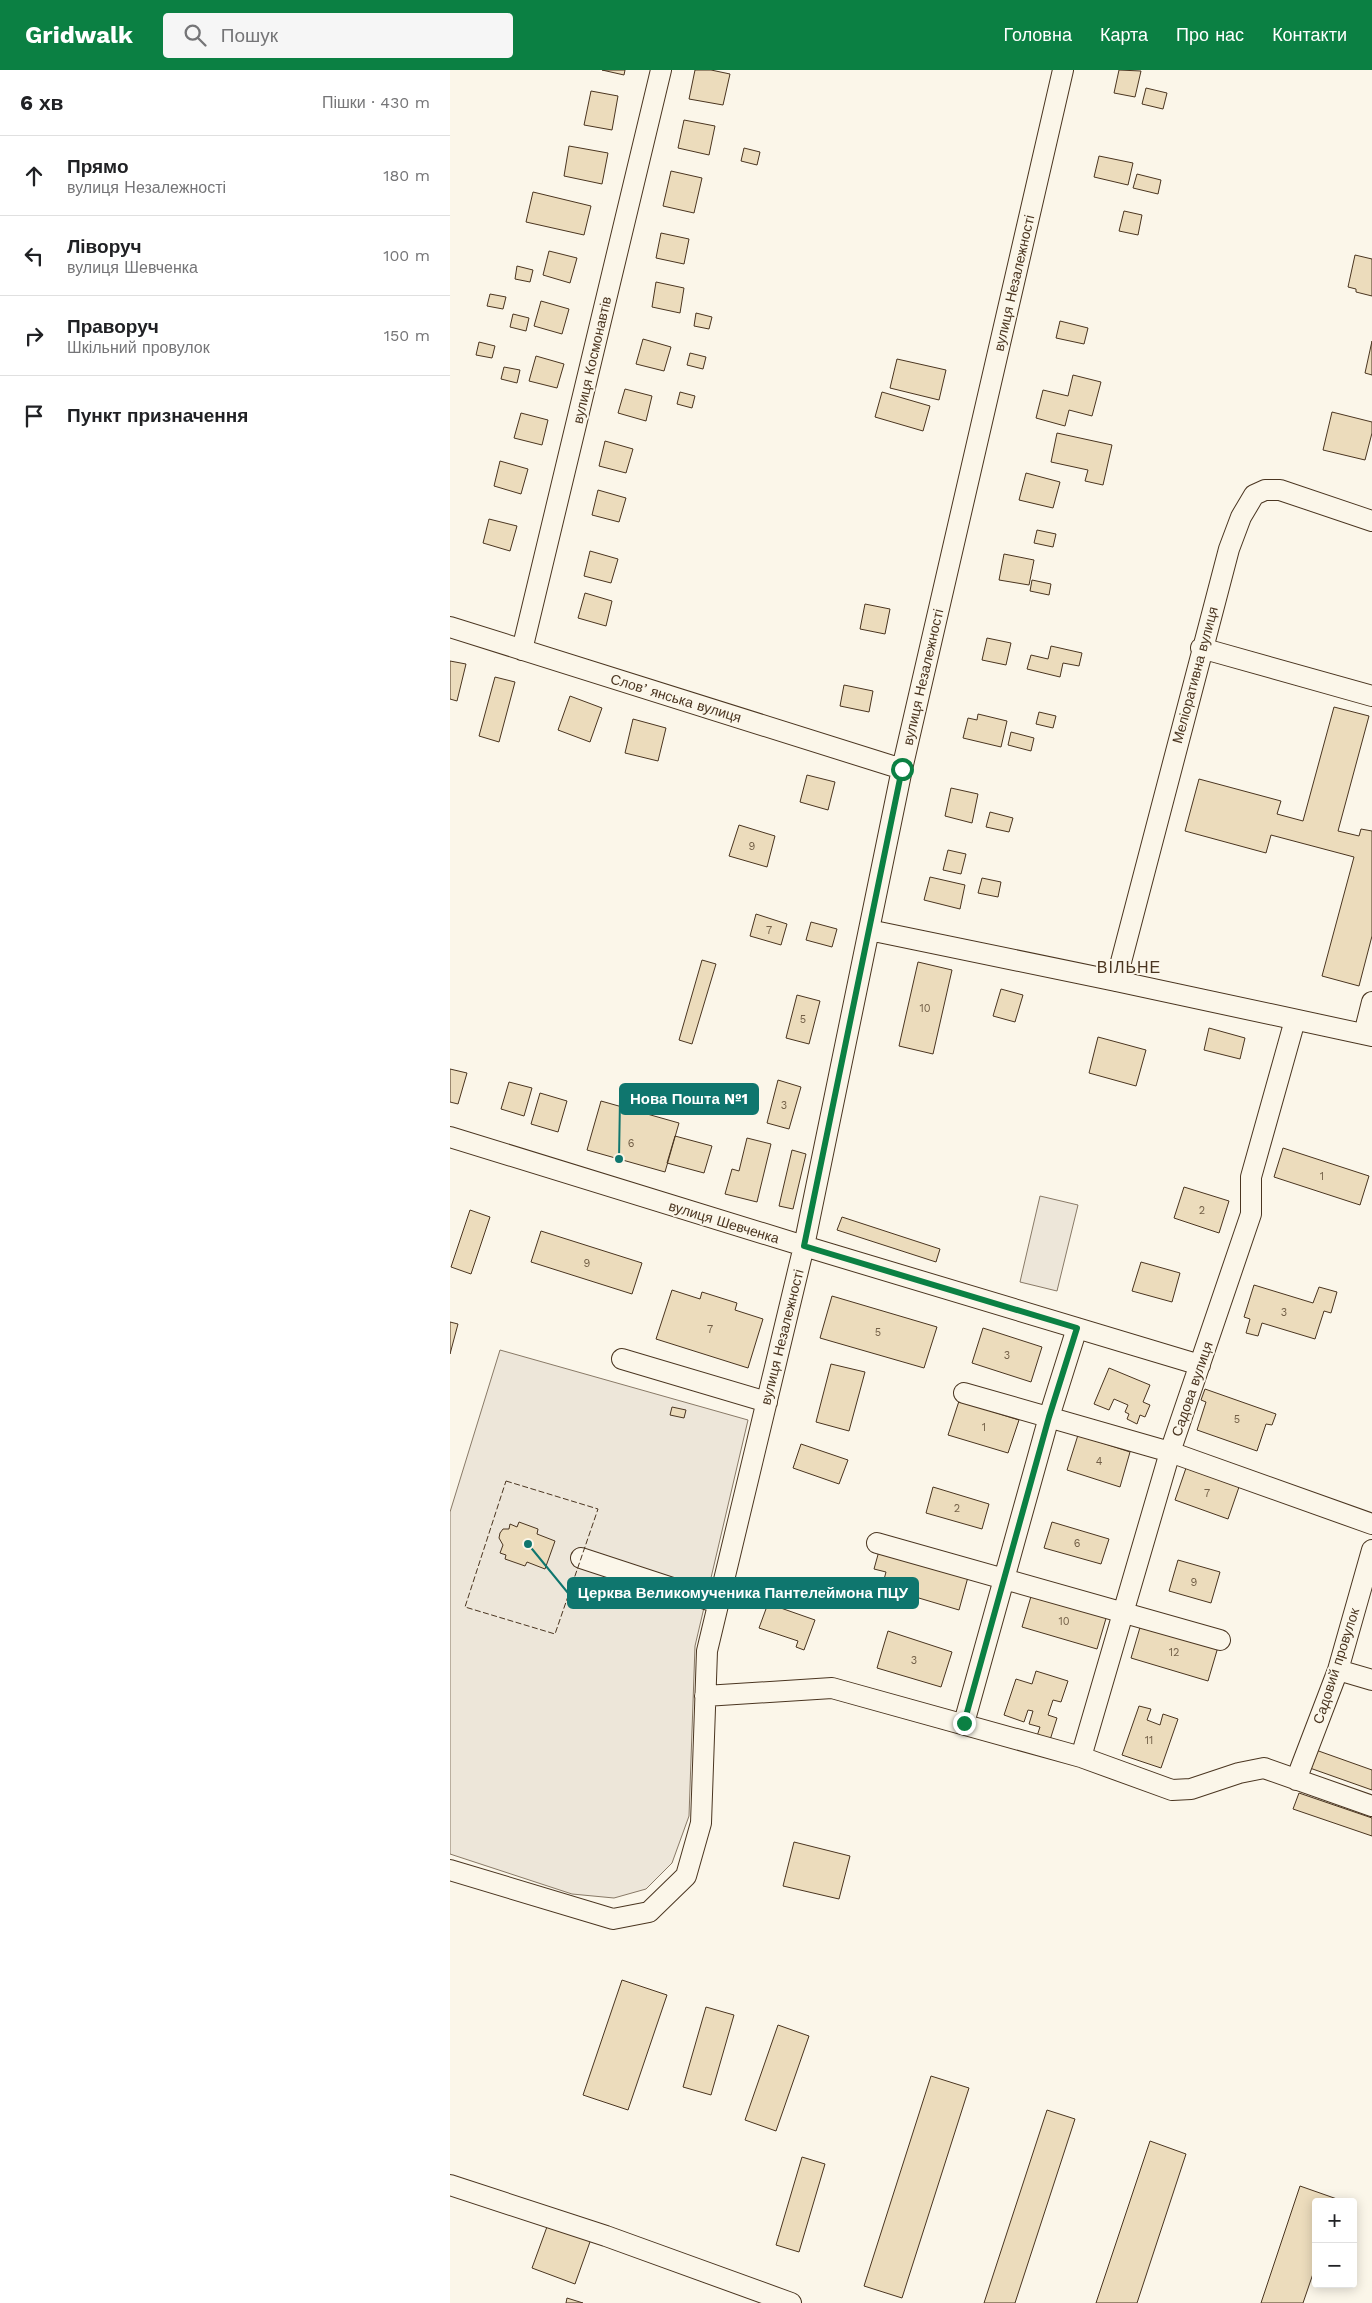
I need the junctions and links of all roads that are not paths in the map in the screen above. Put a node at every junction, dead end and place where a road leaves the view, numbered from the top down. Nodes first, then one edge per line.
1 (661, 70) edge
2 (1063, 70) edge
3 (1372, 521) edge
4 (450, 626) edge
5 (1201, 648) junction
6 (522, 650) junction
7 (1372, 696) edge
8 (902, 769) junction
9 (869, 930) junction
10 (1116, 981) junction
11 (1372, 1002) edge
12 (1295, 1020) junction
13 (1368, 1035) edge
14 (450, 1137) edge
15 (804, 1246) junction
16 (1077, 1328) junction
17 (622, 1359) dead end
18 (1200, 1365) junction
19 (964, 1393) dead end
20 (767, 1402) junction
21 (1049, 1417) junction
22 (1170, 1452) junction
23 (1372, 1524) edge
24 (877, 1543) dead end
25 (1372, 1550) edge
26 (581, 1558) dead end
27 (1004, 1579) junction
28 (718, 1603) junction
29 (1123, 1612) junction
30 (1220, 1640) dead end
31 (1338, 1670) junction
32 (1372, 1680) edge
33 (705, 1696) junction
34 (964, 1723) junction
35 (1081, 1757) junction
36 (1296, 1780) junction
37 (1372, 1806) edge
38 (450, 1870) edge
39 (450, 2185) edge
40 (791, 2303) edge

1 - 6 street, вулиця Космонавтів
2 - 8 street, вулиця Незалежності
3 - 5 street, Меліоративна вулиця
4 - 6 street, Словʼянська вулиця
5 - 7 street
5 - 10 street, Меліоративна вулиця
6 - 8 street, Словʼянська вулиця
8 - 9 street, вулиця Незалежності
9 - 10 street
9 - 15 street, вулиця Незалежності
10 - 12 street
11 - 13 street
12 - 13 street
12 - 18 street, Садова вулиця
14 - 15 street, вулиця Шевченка
15 - 16 street, вулиця Шевченка
15 - 20 street, вулиця Незалежності
16 - 18 street, вулиця Шевченка
16 - 21 street
17 - 20 street
18 - 22 street, Садова вулиця
19 - 21 street
20 - 28 street, вулиця Незалежності
21 - 22 street
21 - 27 street
22 - 23 street
22 - 29 street, Садова вулиця
24 - 27 street
25 - 31 street, Садовий провулок
26 - 28 street
27 - 29 street
27 - 34 street
28 - 33 street, вулиця Незалежності
29 - 30 street
29 - 35 street, Садова вулиця
31 - 32 street
31 - 36 street, Садовий провулок
33 - 34 street
33 - 38 street, вулиця Незалежності
34 - 35 street
35 - 36 street
36 - 37 street
39 - 40 street

